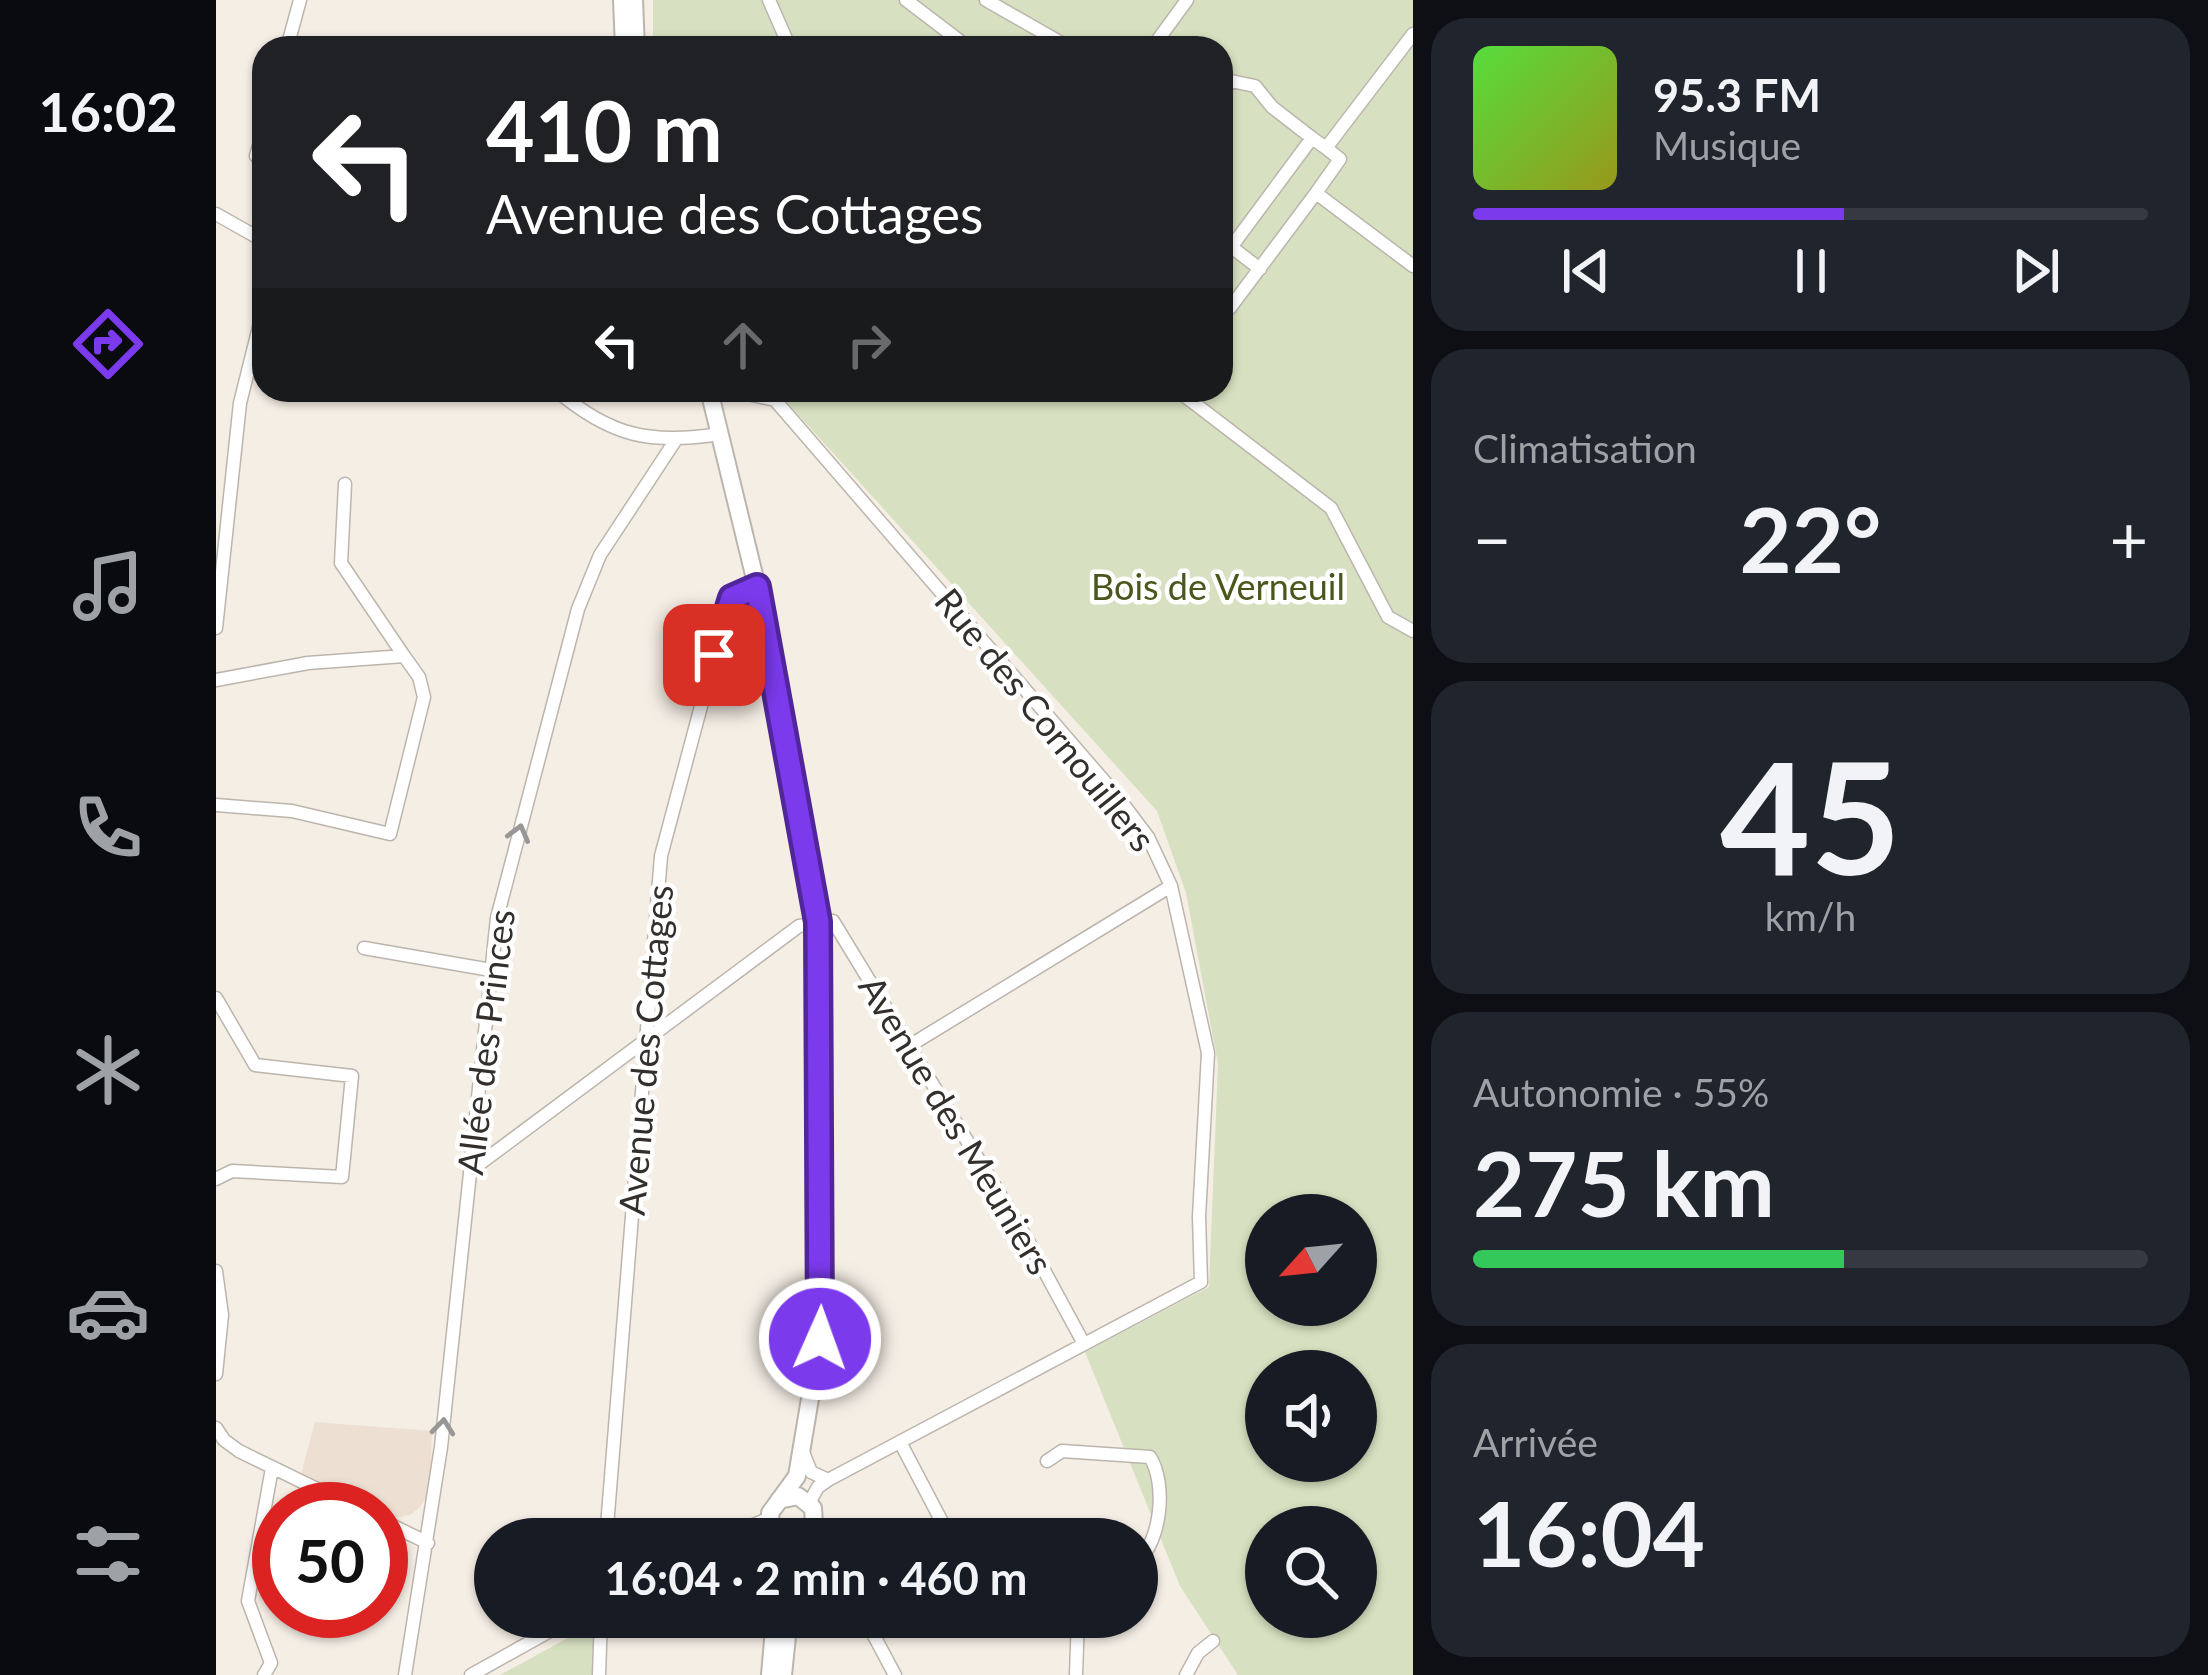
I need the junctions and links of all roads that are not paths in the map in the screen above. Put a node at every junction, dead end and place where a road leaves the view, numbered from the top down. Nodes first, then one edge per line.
1 (300, 0) edge
2 (622, 0) edge
3 (634, 0) edge
4 (769, 0) edge
5 (907, 0) edge
6 (986, 0) edge
7 (1187, 0) edge
8 (1413, 34) edge
9 (290, 36) edge
10 (624, 36) edge
11 (636, 36) edge
12 (785, 36) edge
13 (954, 36) edge
14 (1049, 36) edge
15 (1161, 36) edge
16 (1233, 81) edge
17 (1312, 138) junction
18 (1326, 148) junction
19 (1316, 193) junction
20 (216, 214) edge
21 (252, 234) edge
22 (1233, 235) edge
23 (1233, 247) edge
24 (1413, 266) edge
25 (1260, 268) junction
26 (1233, 304) edge
27 (252, 356) edge
28 (571, 402) edge
29 (703, 402) edge
30 (711, 402) edge
31 (777, 402) edge
32 (1193, 402) edge
33 (715, 435) junction
34 (675, 441) junction
35 (345, 484) dead end
36 (222, 518) edge
37 (753, 588) junction
38 (216, 628) edge
39 (1413, 631) edge
40 (404, 656) junction
41 (216, 680) edge
42 (216, 805) edge
43 (1171, 886) junction
44 (814, 923) junction
45 (364, 948) dead end
46 (491, 970) junction
47 (216, 998) edge
48 (647, 1039) junction
49 (909, 1046) junction
50 (470, 1171) junction
51 (216, 1180) edge
52 (216, 1271) edge
53 (1084, 1344) junction
54 (216, 1374) edge
55 (216, 1428) edge
56 (900, 1442) junction
57 (803, 1452) junction
58 (1047, 1461) dead end
59 (272, 1468) junction
60 (798, 1473) junction
61 (828, 1480) junction
62 (301, 1482) edge
63 (807, 1501) junction
64 (609, 1518) edge
65 (781, 1518) edge
66 (782, 1518) edge
67 (813, 1518) edge
68 (940, 1518) edge
69 (1157, 1518) edge
70 (408, 1533) edge
71 (428, 1543) junction
72 (537, 1638) edge
73 (600, 1638) edge
74 (773, 1638) edge
75 (787, 1638) edge
76 (875, 1638) edge
77 (1077, 1638) edge
78 (1213, 1641) dead end
79 (264, 1675) edge
80 (405, 1675) edge
81 (471, 1675) edge
82 (599, 1675) edge
83 (770, 1675) edge
84 (783, 1675) edge
85 (895, 1675) edge
86 (1076, 1675) edge
87 (1186, 1675) edge

1 - 9 street
2 - 10 main road
3 - 11 main road
4 - 12 street
5 - 13 street
6 - 14 street
7 - 15 street
8 - 18 street
16 - 17 street
17 - 18 street
17 - 22 street
18 - 19 street
19 - 24 street
19 - 25 street
20 - 21 street
23 - 25 street
25 - 26 street
27 - 36 street
28 - 34 street
29 - 33 main road
30 - 33 main road
31 - 43 street, Rue des Cornouillers
32 - 39 street
33 - 34 street
33 - 37 main road
46 -> 34 street, Allée des Princes
35 - 40 street
36 - 38 street
37 - 44 main road
37 - 48 street, Avenue des Cottages
40 - 41 street
40 - 42 street
43 - 49 street
43 - 53 street, Rue des Cornouillers
44 - 48 street
44 - 49 street, Avenue des Meuniers
44 - 57 main road
45 - 46 street
46 - 50 street, Allée des Princes
47 - 51 street
48 - 50 street
48 - 64 street, Avenue des Cottages
49 - 53 street, Avenue des Meuniers
71 -> 50 street, Allée des Princes
52 - 54 street
53 - 56 street
55 - 59 street
56 - 61 street
56 - 68 street
57 - 60 main road
57 - 61 street
58 - 69 street
59 - 62 street
59 - 79 street
60 - 63 main road
60 - 65 main road
61 - 63 street
63 - 66 main road
63 - 67 main road
70 - 71 street
71 - 80 street, Allée des Princes
72 - 81 street
73 - 82 street
74 - 83 main road
75 - 84 main road
76 - 85 street
77 - 86 street
78 - 87 street

